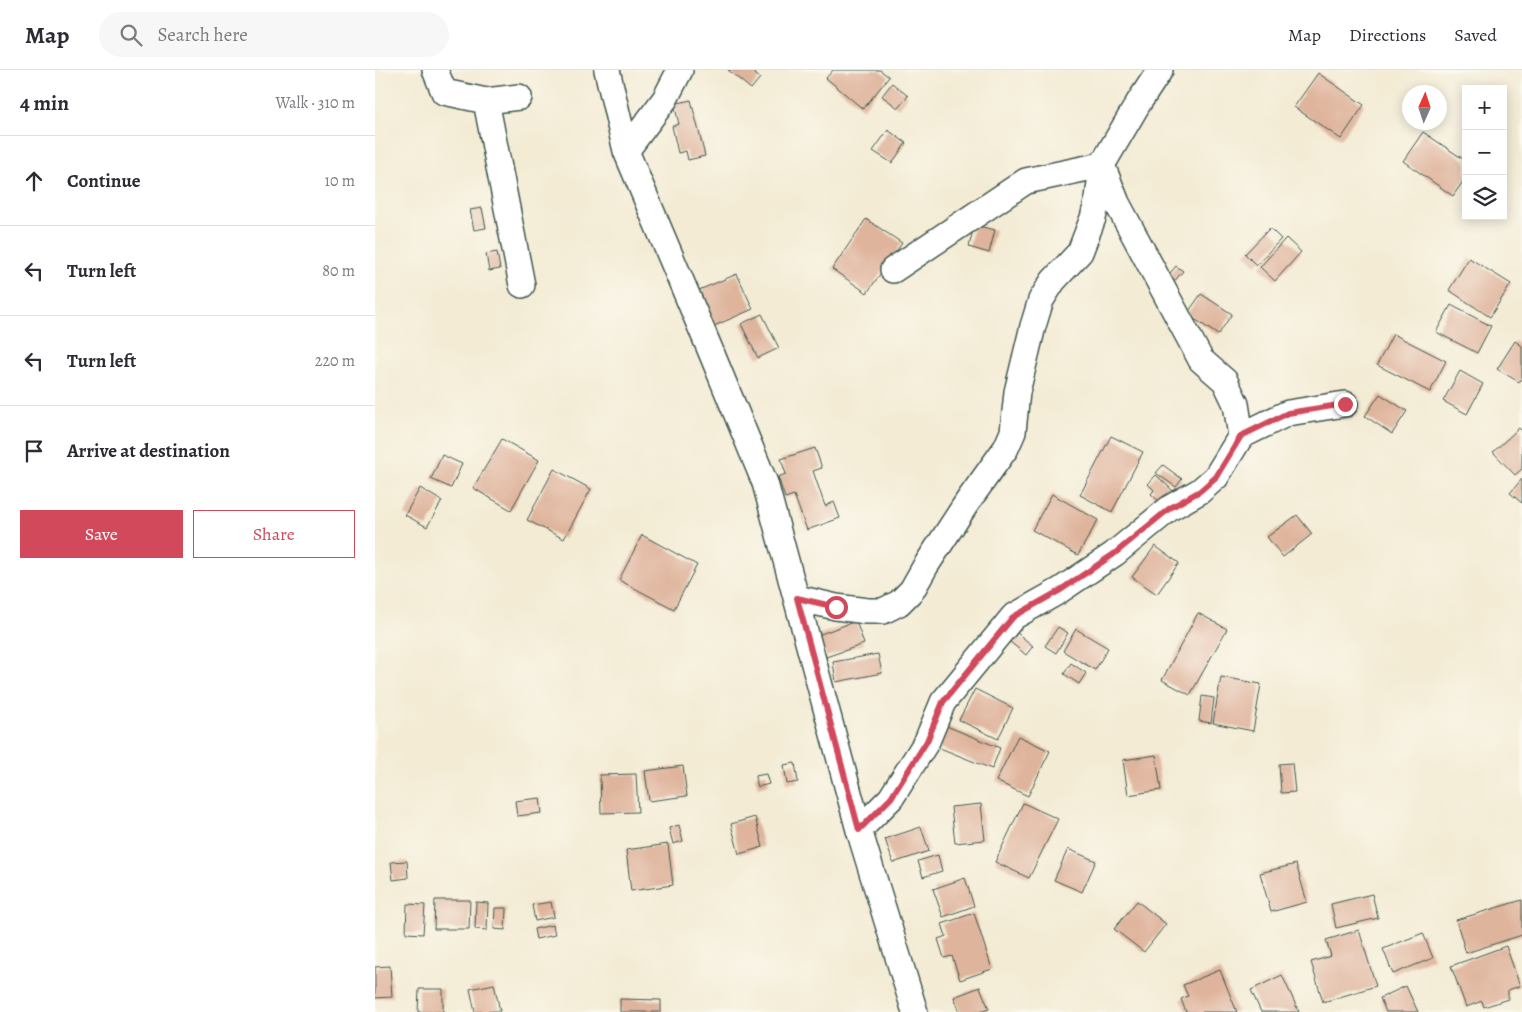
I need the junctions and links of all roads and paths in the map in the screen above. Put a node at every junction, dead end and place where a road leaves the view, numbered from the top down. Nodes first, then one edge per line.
1 (435, 70) edge
2 (607, 70) edge
3 (680, 70) edge
4 (1160, 70) edge
5 (519, 97) dead end
6 (486, 101) junction
7 (626, 151) junction
8 (1102, 166) junction
9 (893, 270) dead end
10 (522, 285) dead end
11 (1345, 404) dead end
12 (1241, 436) junction
13 (797, 598) junction
14 (859, 830) junction
15 (915, 1012) edge

1 - 6 street
2 - 7 street
3 - 7 street
4 - 8 street
5 - 6 street
6 - 10 street
7 - 13 street
8 - 9 street
8 - 12 street
8 - 13 street
11 - 12 street
12 - 14 street
13 - 14 street
14 - 15 street

